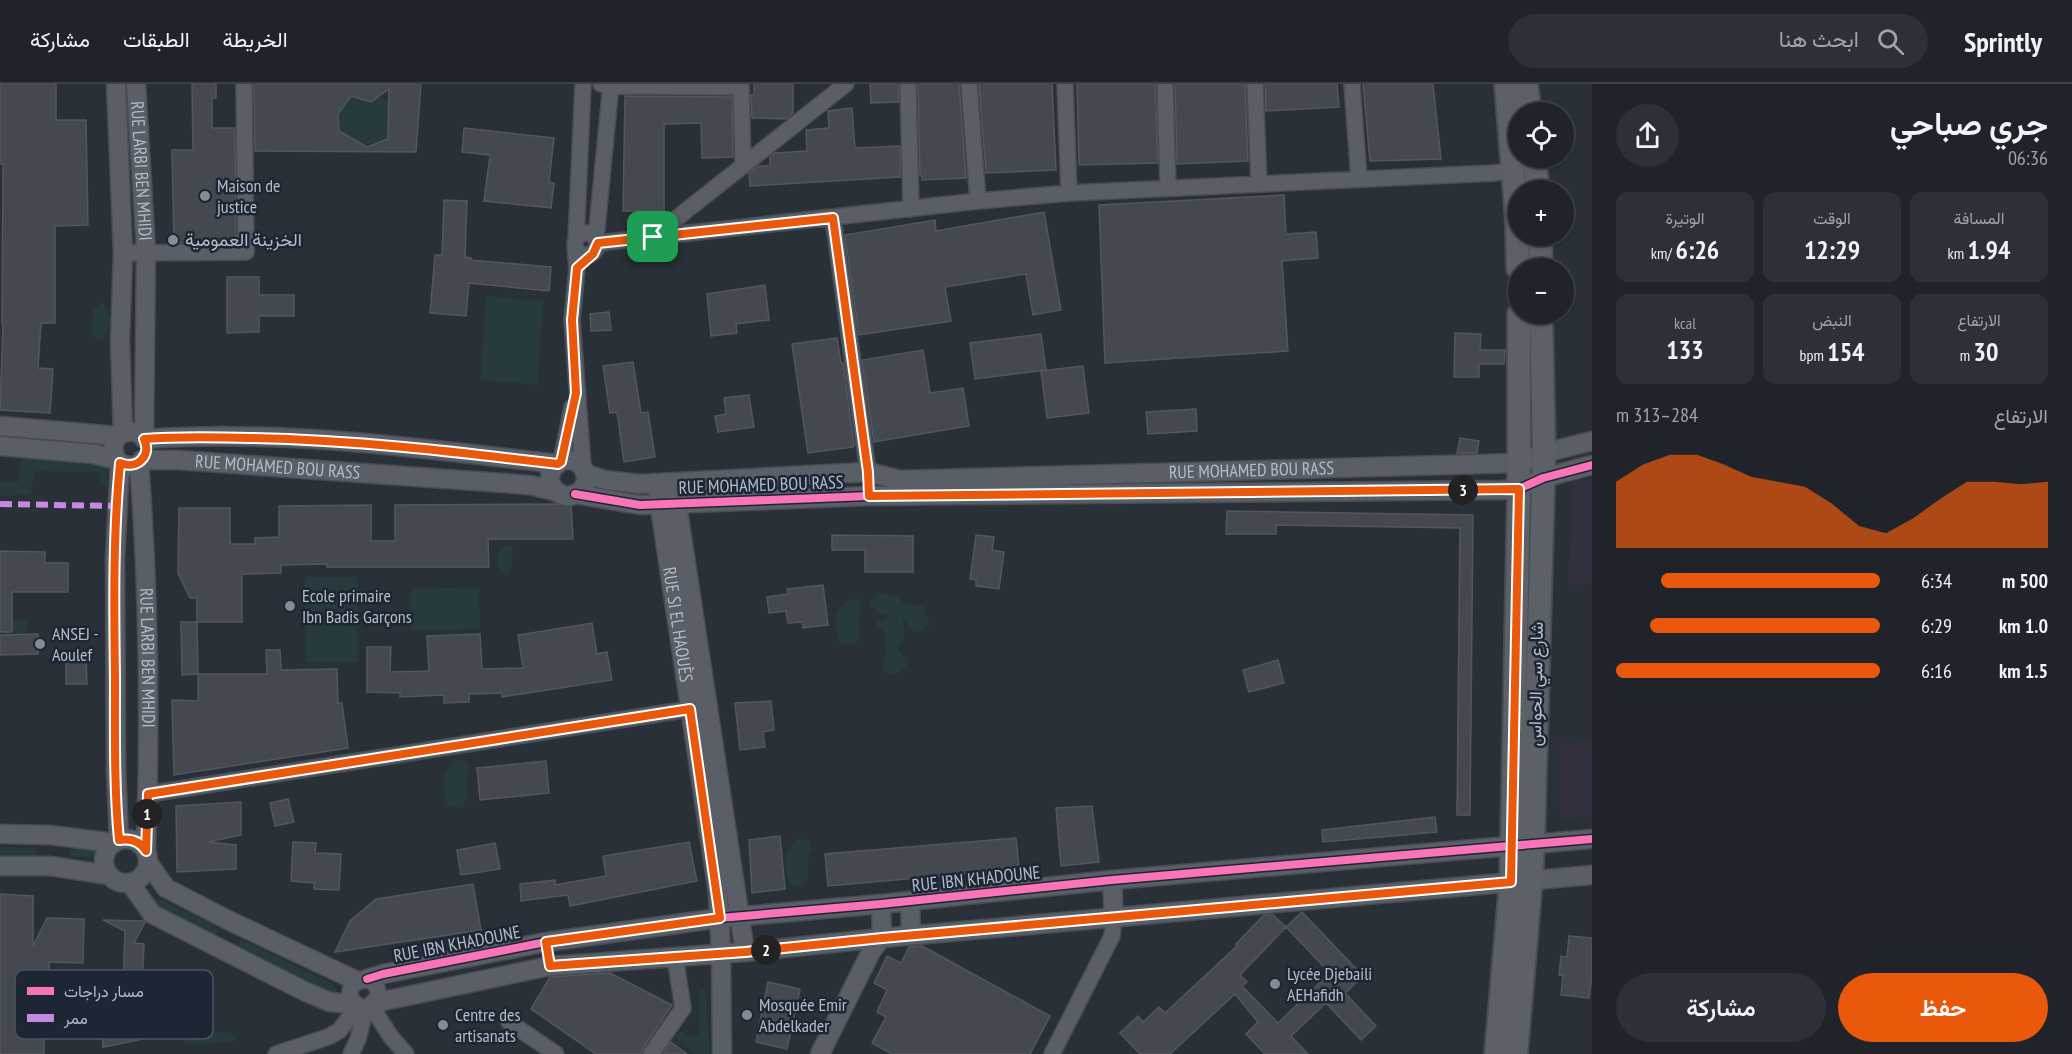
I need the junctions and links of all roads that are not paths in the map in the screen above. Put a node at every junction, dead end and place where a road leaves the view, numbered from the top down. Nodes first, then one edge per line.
1 (116, 84) edge
2 (136, 84) edge
3 (244, 84) edge
4 (583, 84) edge
5 (846, 84) edge
6 (908, 84) edge
7 (969, 84) edge
8 (1065, 84) edge
9 (1165, 84) edge
10 (1255, 84) edge
11 (1352, 84) edge
12 (1506, 84) edge
13 (1526, 84) edge
14 (608, 85) edge
15 (741, 85) edge
16 (1529, 102) edge
17 (581, 105) junction
18 (609, 110) junction
19 (743, 165) junction
20 (1514, 171) junction
21 (1359, 179) junction
22 (1259, 184) junction
23 (1168, 188) junction
24 (1069, 193) junction
25 (978, 201) junction
26 (911, 208) junction
27 (833, 218) junction
28 (653, 237) junction
29 (576, 243) junction
30 (596, 245) junction
31 (146, 251) junction
32 (123, 253) junction
33 (1518, 258) edge
34 (577, 268) junction
35 (1519, 324) edge
36 (1541, 324) edge
37 (576, 393) junction
38 (0, 426) edge
39 (121, 435) junction
40 (144, 439) junction
41 (320, 440) junction
42 (1592, 441) edge
43 (0, 446) edge
44 (1544, 453) junction
45 (118, 461) junction
46 (141, 462) junction
47 (559, 463) junction
48 (1518, 463) junction
49 (1592, 465) edge
50 (317, 470) junction
51 (584, 471) junction
52 (868, 472) junction
53 (1543, 478) junction
54 (665, 482) junction
55 (1519, 489) junction
56 (566, 494) junction
57 (869, 496) junction
58 (668, 504) junction
59 (146, 644) junction
60 (114, 646) junction
61 (709, 706) junction
62 (690, 709) junction
63 (718, 763) junction
64 (699, 766) junction
65 (148, 794) junction
66 (0, 834) edge
67 (50, 835) junction
68 (1592, 838) edge
69 (116, 841) junction
70 (1522, 844) junction
71 (147, 858) junction
72 (0, 866) edge
73 (50, 866) junction
74 (109, 875) junction
75 (1592, 875) edge
76 (1112, 880) junction
77 (1521, 881) junction
78 (130, 883) junction
79 (910, 901) junction
80 (881, 904) junction
81 (741, 916) junction
82 (1114, 917) junction
83 (720, 918) junction
84 (910, 935) junction
85 (882, 938) junction
86 (546, 942) junction
87 (745, 952) junction
88 (721, 953) junction
89 (675, 957) junction
90 (550, 966) junction
91 (362, 980) junction
92 (330, 1002) junction
93 (365, 1005) junction
94 (508, 1022) dead end
95 (343, 1026) junction
96 (276, 1054) edge
97 (351, 1054) edge
98 (406, 1054) edge
99 (556, 1054) edge
100 (651, 1054) edge
101 (722, 1054) edge
102 (820, 1054) edge
103 (1052, 1054) edge
104 (1496, 1054) edge
105 (1516, 1054) edge

1 - 32 street, RUE LARBI BEN MHIDI
2 - 31 street, RUE LARBI BEN MHIDI
3 - 31 street
4 - 17 street
5 - 19 street
6 - 26 street
7 - 25 street
8 - 24 street
9 - 23 street
10 - 22 street
11 - 21 street
12 - 20 main road
13 - 16 main road
14 - 15 street
14 - 18 street
15 - 19 street
17 - 18 street
17 - 29 street
18 - 30 street
19 - 28 street
20 - 21 street
20 - 33 main road
21 - 22 street
22 - 23 street
23 - 24 street
24 - 25 street
25 - 26 street
26 - 27 street
27 - 28 street
27 - 52 street
28 - 30 street
29 - 30 street
29 - 34 street
30 - 34 street
31 - 32 street
31 - 40 street, RUE LARBI BEN MHIDI
32 - 39 street, RUE LARBI BEN MHIDI
34 - 37 street
35 - 48 main road, شارع سي الحواس
36 - 44 main road, شارع سي الحواس
37 - 47 street
37 - 51 street
38 - 39 street
39 - 40 street
39 - 45 street
40 - 41 street, RUE MOHAMED BOU RASS
40 - 46 street
41 - 47 street, RUE MOHAMED BOU RASS
41 - 50 street
42 - 44 street, RUE MOHAMED BOU RASS
43 - 45 street
44 - 48 street, RUE MOHAMED BOU RASS
44 - 53 main road, شارع سي الحواس
45 - 46 street
45 - 60 street, RUE LARBI BEN MHIDI
46 - 50 street, RUE MOHAMED BOU RASS
46 - 59 street, RUE LARBI BEN MHIDI
47 - 51 street
47 - 56 street
48 - 52 street, RUE MOHAMED BOU RASS
48 - 55 main road, شارع سي الحواس
49 - 53 street, RUE MOHAMED BOU RASS
50 - 56 street, RUE MOHAMED BOU RASS
51 - 54 street, RUE MOHAMED BOU RASS
51 - 56 street
52 - 54 street, RUE MOHAMED BOU RASS
52 - 57 street
53 - 55 street, RUE MOHAMED BOU RASS
53 - 70 main road, شارع سي الحواس
54 - 58 street, RUE SI EL HAOUÈS
55 - 57 street, RUE MOHAMED BOU RASS
55 - 70 main road, شارع سي الحواس
56 - 58 street, RUE MOHAMED BOU RASS
57 - 58 street, RUE MOHAMED BOU RASS
58 - 61 street, RUE SI EL HAOUÈS
58 - 62 street, RUE SI EL HAOUÈS
59 - 60 street
59 - 65 street, RUE LARBI BEN MHIDI
60 - 69 street, RUE LARBI BEN MHIDI
61 - 62 street
61 - 63 street, RUE SI EL HAOUÈS
62 - 64 street, RUE SI EL HAOUÈS
62 - 65 street
63 - 64 street
63 - 81 street, RUE SI EL HAOUÈS
64 - 83 street, RUE SI EL HAOUÈS
65 - 71 street, RUE LARBI BEN MHIDI
66 - 67 street
67 - 69 street
67 - 73 street
68 - 70 street, RUE IBN KHADOUNE
69 - 71 street
69 - 74 street
70 - 76 street, RUE IBN KHADOUNE
70 - 77 main road, شارع سي الحواس
71 - 78 street
71 - 91 street
72 - 73 street
73 - 74 street
74 - 78 street
75 - 77 street
76 - 79 street, RUE IBN KHADOUNE
76 - 82 street
77 - 82 street
77 - 104 main road, شارع سي الحواس
77 - 105 main road, شارع سي الحواس
78 - 92 street
79 - 80 street, RUE IBN KHADOUNE
79 - 84 street
80 - 81 street, RUE IBN KHADOUNE
80 - 85 street
81 - 83 street, RUE IBN KHADOUNE
81 - 87 street, RUE SI EL HAOUÈS
82 - 84 street
82 - 103 street
83 - 86 street, RUE IBN KHADOUNE
83 - 88 street, RUE SI EL HAOUÈS
84 - 85 street
85 - 87 street
85 - 102 street
86 - 90 street
86 - 91 street, RUE IBN KHADOUNE
87 - 88 street
88 - 89 street
88 - 101 street, RUE SI EL HAOUÈS
89 - 90 street
89 - 100 street
90 - 93 street
91 - 93 street
91 - 93 street
92 - 93 street
92 - 95 street
93 - 95 street
93 - 97 street
93 - 98 street
94 - 99 street
95 - 96 street

